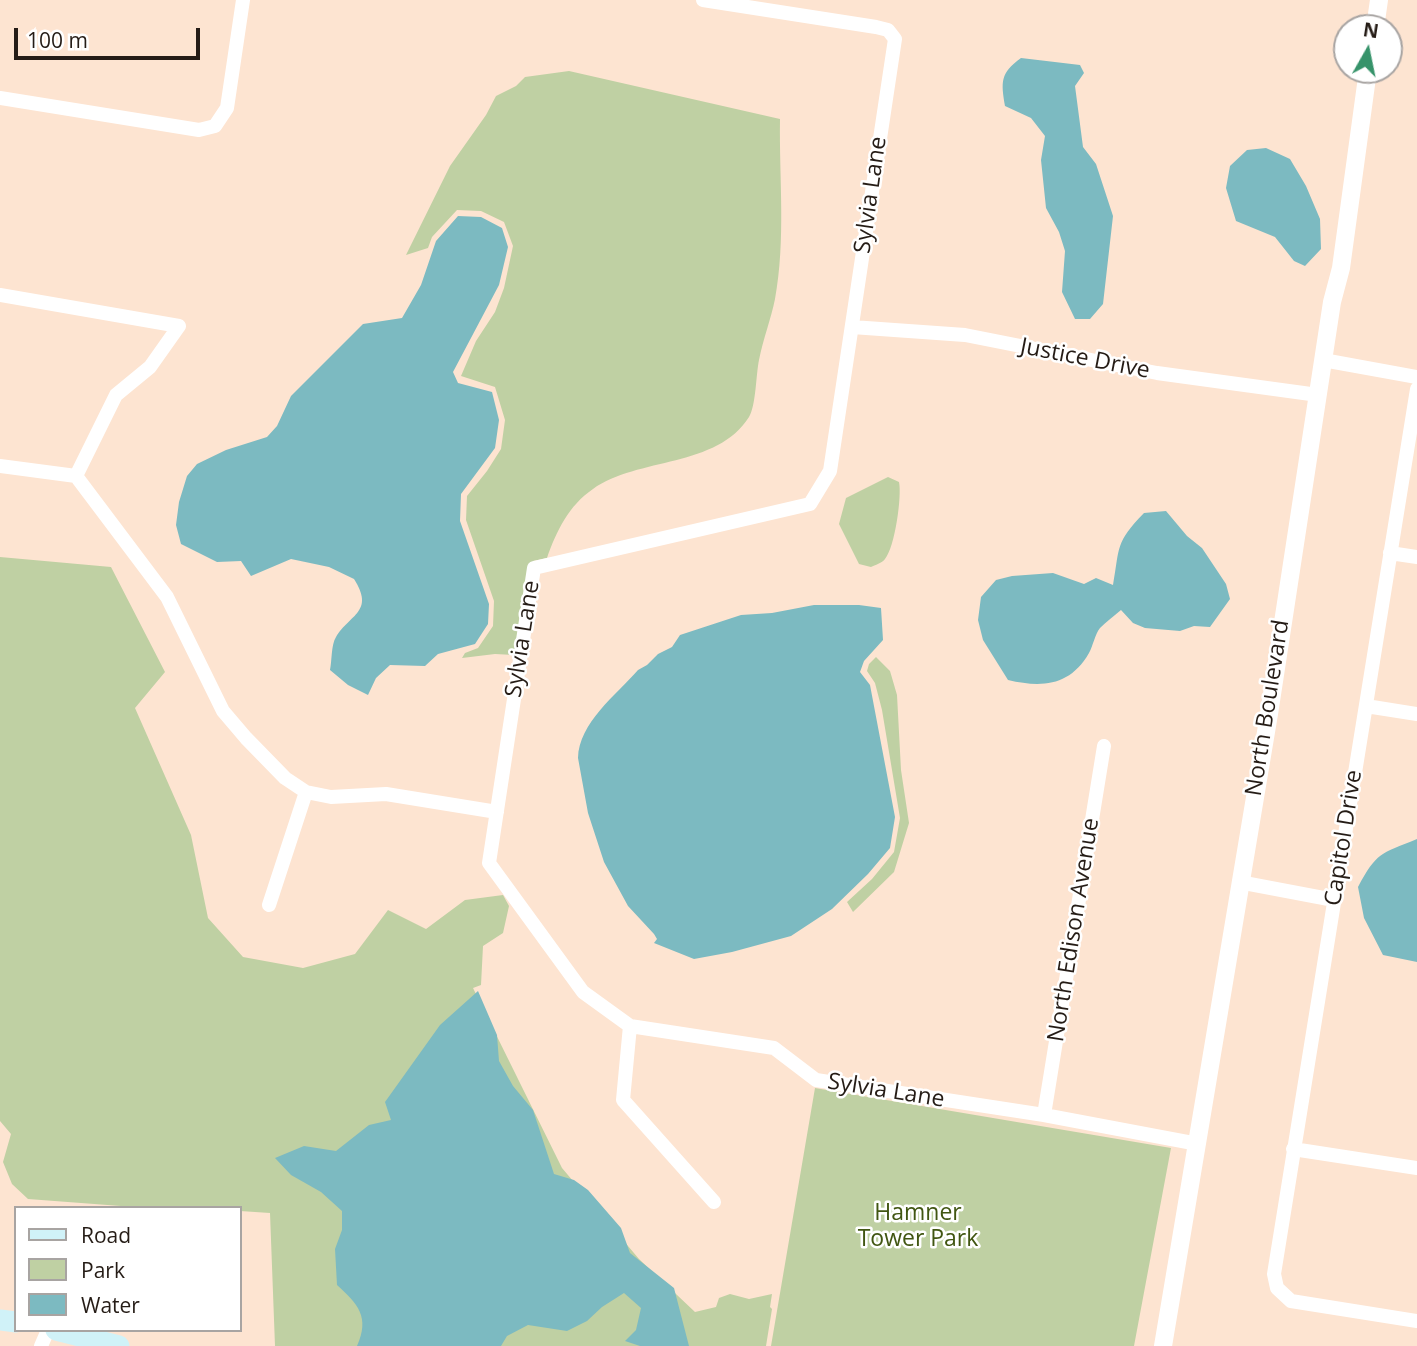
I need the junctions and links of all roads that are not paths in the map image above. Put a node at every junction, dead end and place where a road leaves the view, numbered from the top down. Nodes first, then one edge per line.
1 (243, 0) edge
2 (703, 0) edge
3 (1366, 84) edge
4 (0, 98) edge
5 (0, 295) edge
6 (852, 327) junction
7 (1323, 360) junction
8 (1417, 377) edge
9 (1417, 388) edge
10 (1318, 395) junction
11 (0, 466) edge
12 (76, 477) junction
13 (1390, 553) junction
14 (1417, 557) edge
15 (1366, 706) junction
16 (1417, 714) edge
17 (1104, 746) dead end
18 (306, 792) junction
19 (497, 812) junction
20 (1239, 882) junction
21 (1334, 900) junction
22 (269, 905) dead end
23 (630, 1026) junction
24 (1044, 1115) junction
25 (1198, 1144) junction
26 (1293, 1149) junction
27 (1417, 1168) edge
28 (714, 1202) dead end
29 (1417, 1321) edge
30 (64, 1332) edge
31 (119, 1346) edge
32 (1163, 1346) edge

1 - 4 street
2 - 6 street, Sylvia Lane
3 - 7 street, North Boulevard
5 - 12 street
6 - 10 street, Justice Drive
6 - 19 street, Sylvia Lane
7 - 8 street
7 - 10 street, North Boulevard
9 - 13 street, Capitol Drive
10 - 20 street, North Boulevard
11 - 12 street
12 - 18 street
13 - 14 street
13 - 15 street, Capitol Drive
15 - 16 street
15 - 21 street, Capitol Drive
17 - 24 street, North Edison Avenue
18 - 19 street
18 - 22 street
19 - 23 street, Sylvia Lane
20 - 21 street
20 - 25 street, North Boulevard
21 - 26 street, Capitol Drive
23 - 24 street, Sylvia Lane
23 - 28 street
24 - 25 street, Sylvia Lane
25 - 32 street, North Boulevard
26 - 27 street
26 - 29 street, Capitol Drive
30 - 31 main road

